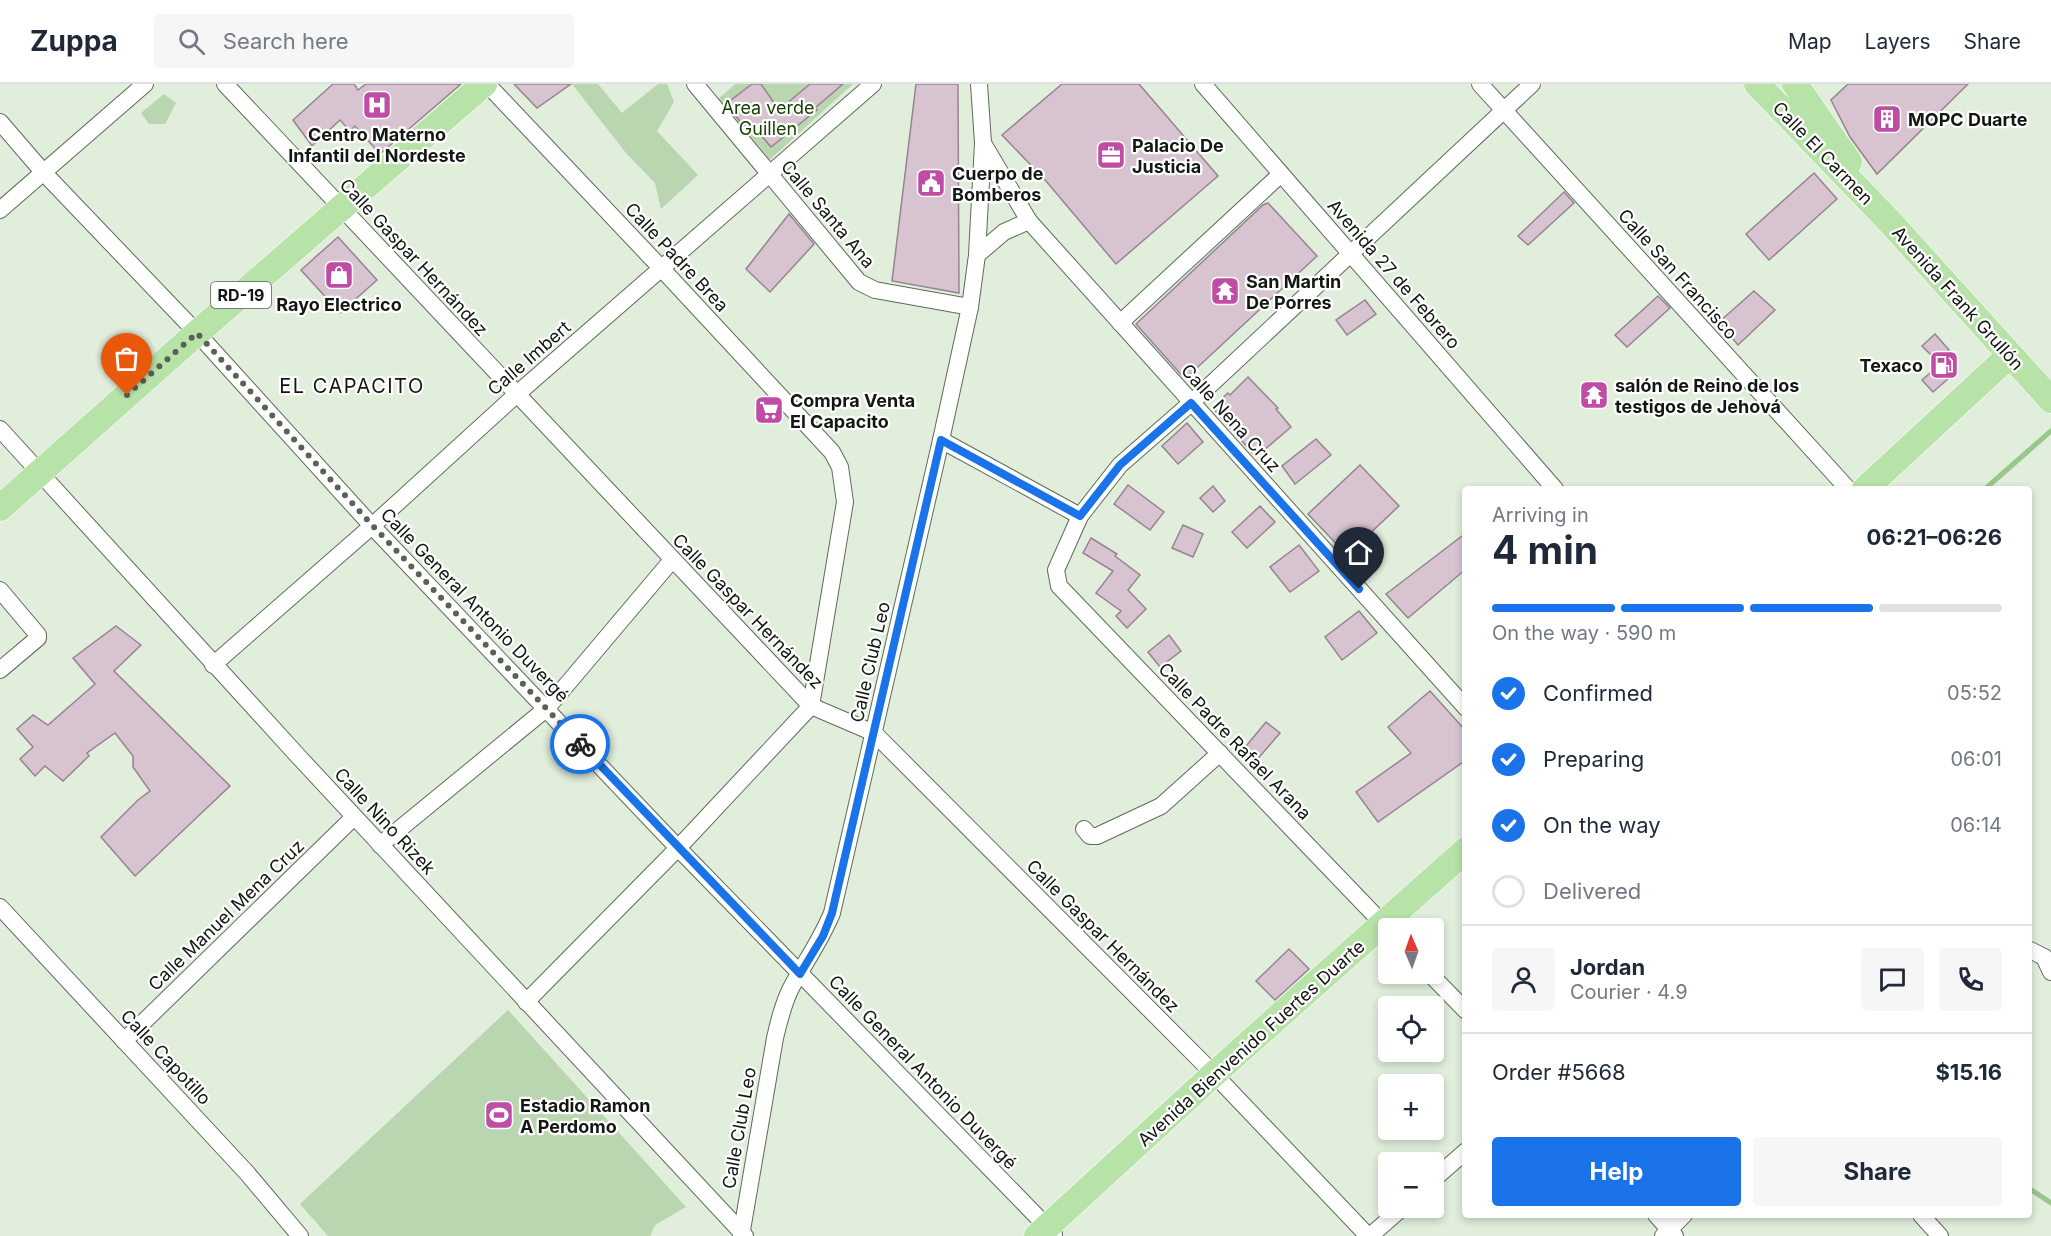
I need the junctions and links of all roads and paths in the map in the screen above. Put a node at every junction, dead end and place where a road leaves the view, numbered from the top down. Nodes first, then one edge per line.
1 (145, 84) edge
2 (225, 84) edge
3 (485, 84) edge
4 (695, 84) edge
5 (873, 84) edge
6 (980, 84) edge
7 (1203, 84) edge
8 (1480, 84) edge
9 (1532, 84) edge
10 (1757, 84) edge
11 (1795, 84) edge
12 (1503, 111) junction
13 (0, 122) edge
14 (983, 143) junction
15 (44, 173) junction
16 (768, 174) junction
17 (1281, 174) junction
18 (340, 208) junction
19 (0, 210) edge
20 (1029, 221) junction
21 (1890, 222) junction
22 (1350, 254) junction
23 (976, 255) junction
24 (661, 268) junction
25 (970, 307) junction
26 (1120, 323) junction
27 (197, 333) junction
28 (2010, 355) junction
29 (517, 394) junction
30 (2051, 400) edge
31 (1191, 403) junction
32 (0, 429) edge
33 (941, 440) junction
34 (40, 472) junction
35 (1552, 486) edge
36 (1845, 486) edge
37 (1868, 486) edge
38 (0, 508) edge
39 (1080, 516) junction
40 (372, 525) junction
41 (672, 560) junction
42 (0, 590) edge
43 (213, 665) junction
44 (0, 670) edge
45 (1462, 704) edge
46 (811, 706) junction
47 (547, 708) junction
48 (874, 733) junction
49 (1220, 753) junction
50 (354, 817) junction
51 (1084, 828) dead end
52 (380, 845) junction
53 (678, 848) junction
54 (1462, 854) edge
55 (0, 907) edge
56 (1395, 918) edge
57 (1378, 919) edge
58 (1378, 934) edge
59 (2041, 954) edge
60 (2051, 972) edge
61 (800, 974) junction
62 (1440, 984) edge
63 (526, 1002) junction
64 (1462, 1007) edge
65 (124, 1041) junction
66 (1214, 1074) junction
67 (1462, 1154) edge
68 (1444, 1170) edge
69 (1390, 1218) edge
70 (1658, 1218) edge
71 (1682, 1218) edge
72 (1924, 1218) edge
73 (1046, 1233) edge
74 (1669, 1234) edge
75 (742, 1235) edge
76 (300, 1236) edge
77 (1369, 1236) edge
78 (1940, 1236) edge

1 - 15 street
2 - 18 street, Calle Gaspar Hernández
3 - 18 main road, RD-19
3 - 24 street, Calle Padre Brea
4 - 16 street, Calle Santa Ana
5 - 16 street, Calle Imbert
6 - 14 street, Calle Club Leo
7 - 17 street, Avenida 27 de Febrero
8 - 12 street, Calle San Francisco
9 - 12 street
10 - 21 main road, Calle El Carmen
11 - 21 main road
12 - 22 street
12 - 36 street, Calle San Francisco
13 - 15 street, Calle General Antonio Duvergé
14 - 20 street, Calle Nena Cruz
14 - 23 street, Calle Club Leo
15 - 19 street
15 - 27 street, Calle General Antonio Duvergé
16 - 24 street, Calle Imbert
16 - 25 street, Calle Santa Ana
17 - 22 street, Avenida 27 de Febrero
17 - 26 street
18 - 27 main road, RD-19
18 - 29 street, Calle Gaspar Hernández
20 - 23 street
20 - 26 street, Calle Nena Cruz
21 - 28 main road, Avenida Frank Grullón
22 - 31 street
22 - 35 street, Avenida 27 de Febrero
23 - 25 street, Calle Club Leo
24 - 29 street, Calle Imbert
24 - 46 street, Calle Padre Brea
25 - 33 street, Calle Club Leo
26 - 31 street, Calle Nena Cruz
27 - 34 main road, RD-19
27 - 40 street, Calle General Antonio Duvergé
28 - 30 main road, Avenida Frank Grullón
28 - 37 main road
29 - 40 street, Calle Imbert
29 - 41 street, Calle Gaspar Hernández
31 - 39 street
31 - 45 street, Calle Nena Cruz
32 - 34 street, Calle Nino Rizek
33 - 39 street
33 - 48 street, Calle Club Leo
34 - 38 main road, RD-19
34 - 43 street, Calle Nino Rizek
39 - 49 street, Calle Padre Rafael Arana
40 - 43 street, Calle Imbert
40 - 47 street, Calle General Antonio Duvergé
41 - 46 street, Calle Gaspar Hernández
41 - 47 street
42 - 44 street
43 - 50 street, Calle Nino Rizek
46 - 48 street, Calle Gaspar Hernández
46 - 53 street
47 - 52 street
47 - 53 street, Calle General Antonio Duvergé
48 - 61 street, Calle Club Leo
48 - 66 street, Calle Gaspar Hernández
49 - 51 street
49 - 57 street, Calle Padre Rafael Arana
50 - 52 street, Calle Nino Rizek
50 - 65 street, Calle Manuel Mena Cruz
52 - 63 street, Calle Nino Rizek
53 - 61 street, Calle General Antonio Duvergé
53 - 63 street
54 - 56 main road, Avenida Bienvenido Fuertes Duarte
55 - 65 street, Calle Capotillo
58 - 66 main road, Avenida Bienvenido Fuertes Duarte
59 - 60 street
61 - 73 street, Calle General Antonio Duvergé
61 - 75 street, Calle Club Leo
62 - 64 street
63 - 75 street, Calle Nino Rizek
65 - 76 street, Calle Capotillo
66 - 73 main road, Avenida Bienvenido Fuertes Duarte
66 - 77 street, Calle Gaspar Hernández
67 - 68 street
69 - 77 street
70 - 74 street
71 - 74 street
72 - 78 street

